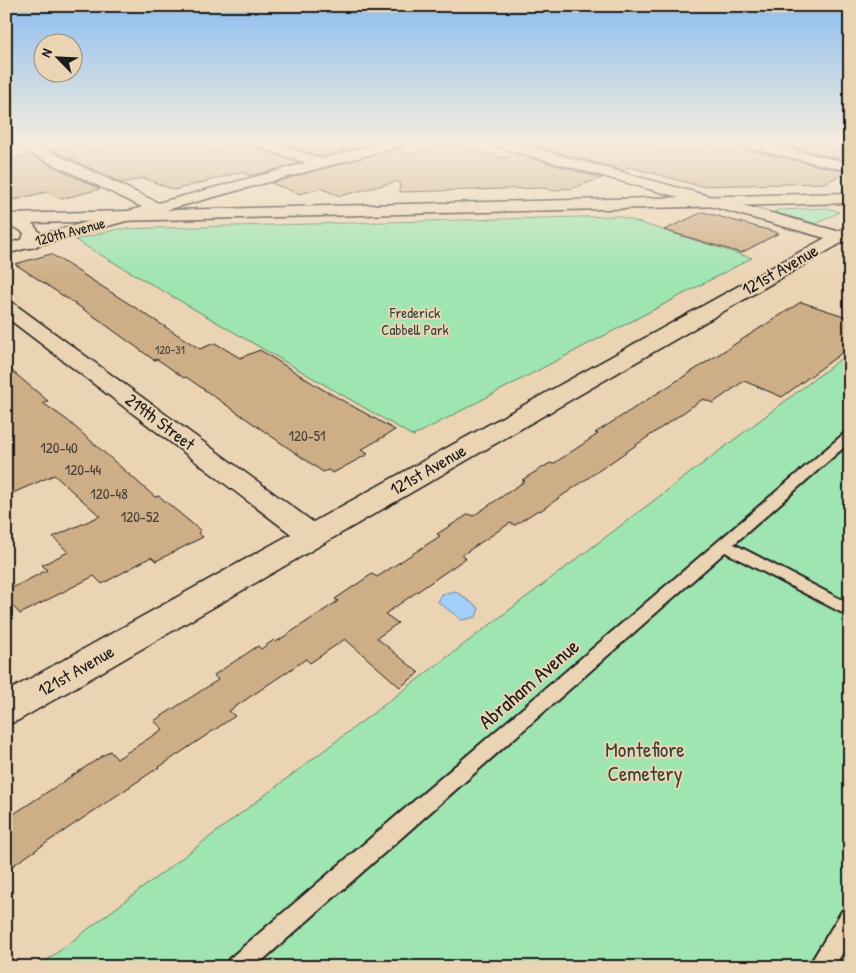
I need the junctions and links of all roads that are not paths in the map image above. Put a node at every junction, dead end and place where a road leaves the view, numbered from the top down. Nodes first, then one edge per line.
1 (113, 188) edge
2 (229, 188) edge
3 (663, 188) edge
4 (220, 191) junction
5 (850, 198) edge
6 (708, 201) junction
7 (158, 211) junction
8 (249, 212) junction
9 (131, 215) junction
10 (6, 219) edge
11 (844, 234) edge
12 (30, 243) junction
13 (6, 249) edge
14 (6, 307) edge
15 (850, 435) edge
16 (313, 536) junction
17 (724, 545) junction
18 (850, 611) edge
19 (6, 710) edge
20 (850, 919) edge
21 (237, 967) edge
22 (820, 967) edge

1 - 7 street
2 - 4 street
3 - 6 street
4 - 7 street
4 - 8 street
5 - 6 street
6 - 8 street
6 - 11 street
7 - 8 street
7 - 9 street
9 - 10 street
9 - 12 street, 120th Avenue
10 - 12 street
11 - 16 street, 121st Avenue
12 - 13 street, 120th Avenue
14 - 16 street, 219th Street
15 - 17 lane, Abraham Avenue
16 - 19 street, 121st Avenue
17 - 18 lane
17 - 21 lane, Abraham Avenue
20 - 22 lane

